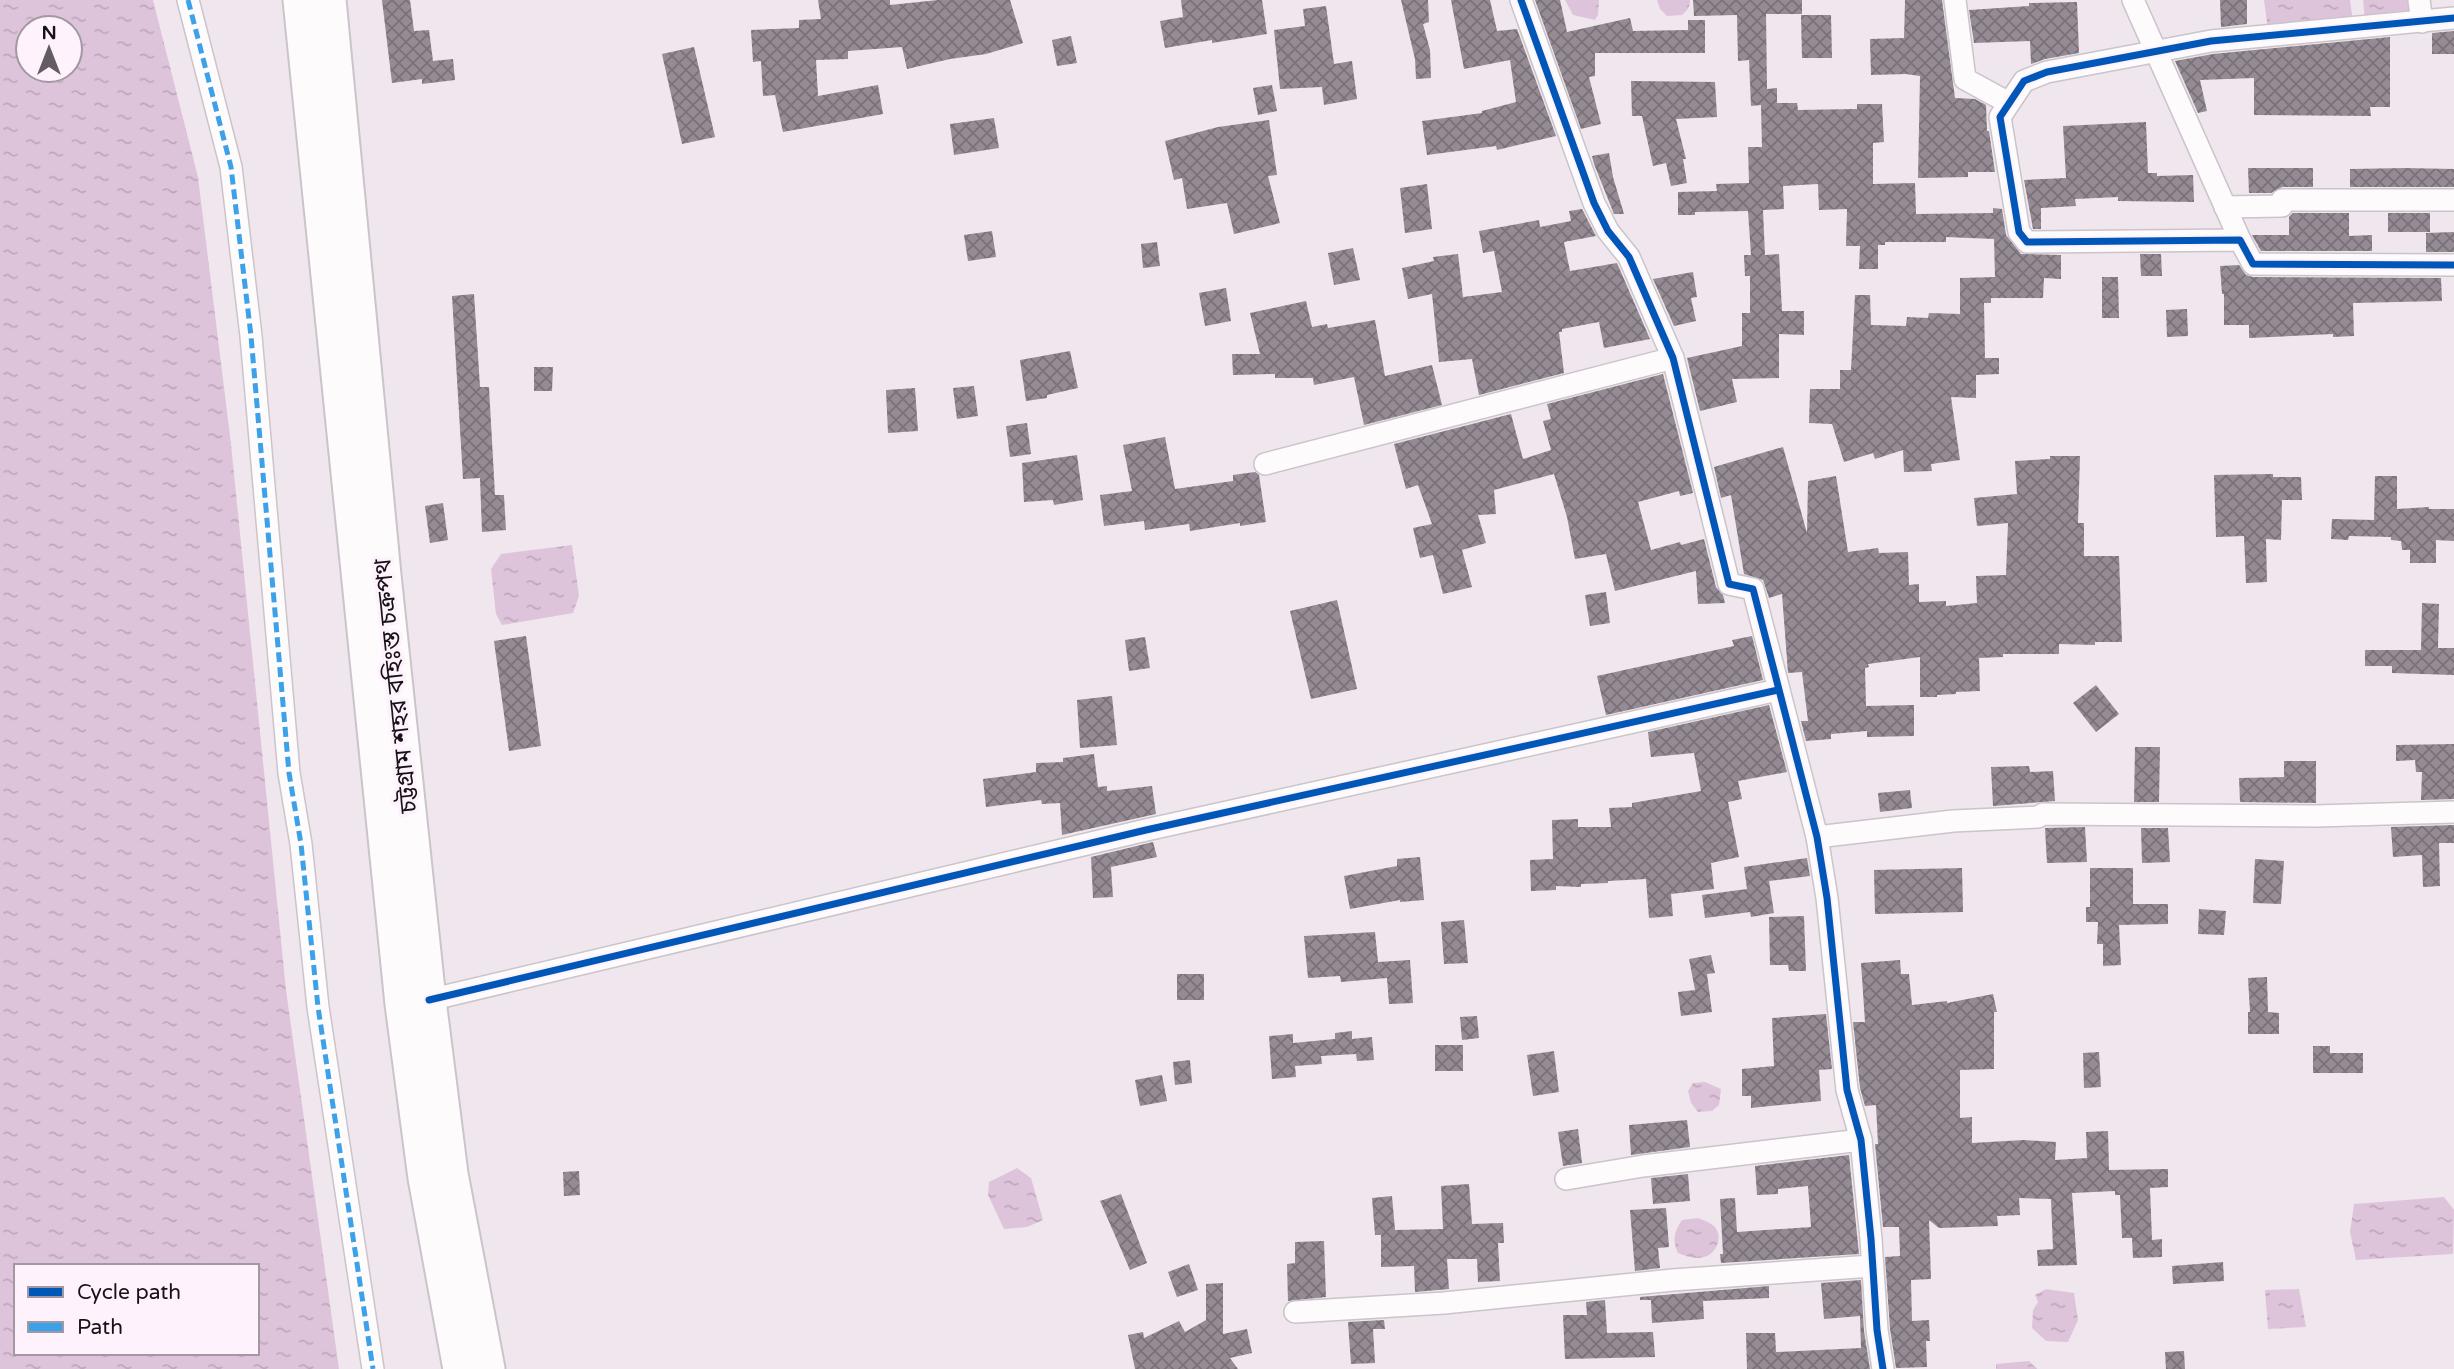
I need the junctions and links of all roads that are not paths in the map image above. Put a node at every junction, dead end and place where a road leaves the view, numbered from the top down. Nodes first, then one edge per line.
1 (188, 0) edge
2 (300, 0) edge
3 (329, 0) edge
4 (1521, 0) edge
5 (1955, 0) edge
6 (2133, 0) edge
7 (2419, 0) edge
8 (2454, 18) edge
9 (2423, 22) junction
10 (2156, 52) junction
11 (2009, 103) junction
12 (2454, 200) edge
13 (2225, 206) junction
14 (2240, 240) junction
15 (2454, 265) edge
16 (1673, 358) junction
17 (1265, 464) dead end
18 (1777, 690) junction
19 (2454, 812) edge
20 (1817, 837) junction
21 (429, 1000) junction
22 (1861, 1140) junction
23 (1566, 1180) dead end
24 (1872, 1266) junction
25 (1295, 1312) dead end
26 (373, 1369) edge
27 (460, 1369) edge
28 (488, 1369) edge
29 (1883, 1369) edge

1 - 26 street
2 - 27 main road, চট্টগ্রাম শহর বহিঃস্ত চক্রপথ
3 - 21 main road, চট্টগ্রাম শহর বহিঃস্ত চক্রপথ
4 - 16 street
5 - 11 street
6 - 10 street
7 - 9 street
8 - 9 street
9 - 10 street
10 - 11 street
10 - 13 street
11 - 14 street
12 - 13 street
13 - 14 street
14 - 15 street
16 - 17 street
16 - 18 street
18 - 20 street
18 - 21 street
19 - 20 street
20 - 22 street
21 - 28 main road, চট্টগ্রাম শহর বহিঃস্ত চক্রপথ
22 - 23 street
22 - 24 street
24 - 25 street
24 - 29 street

